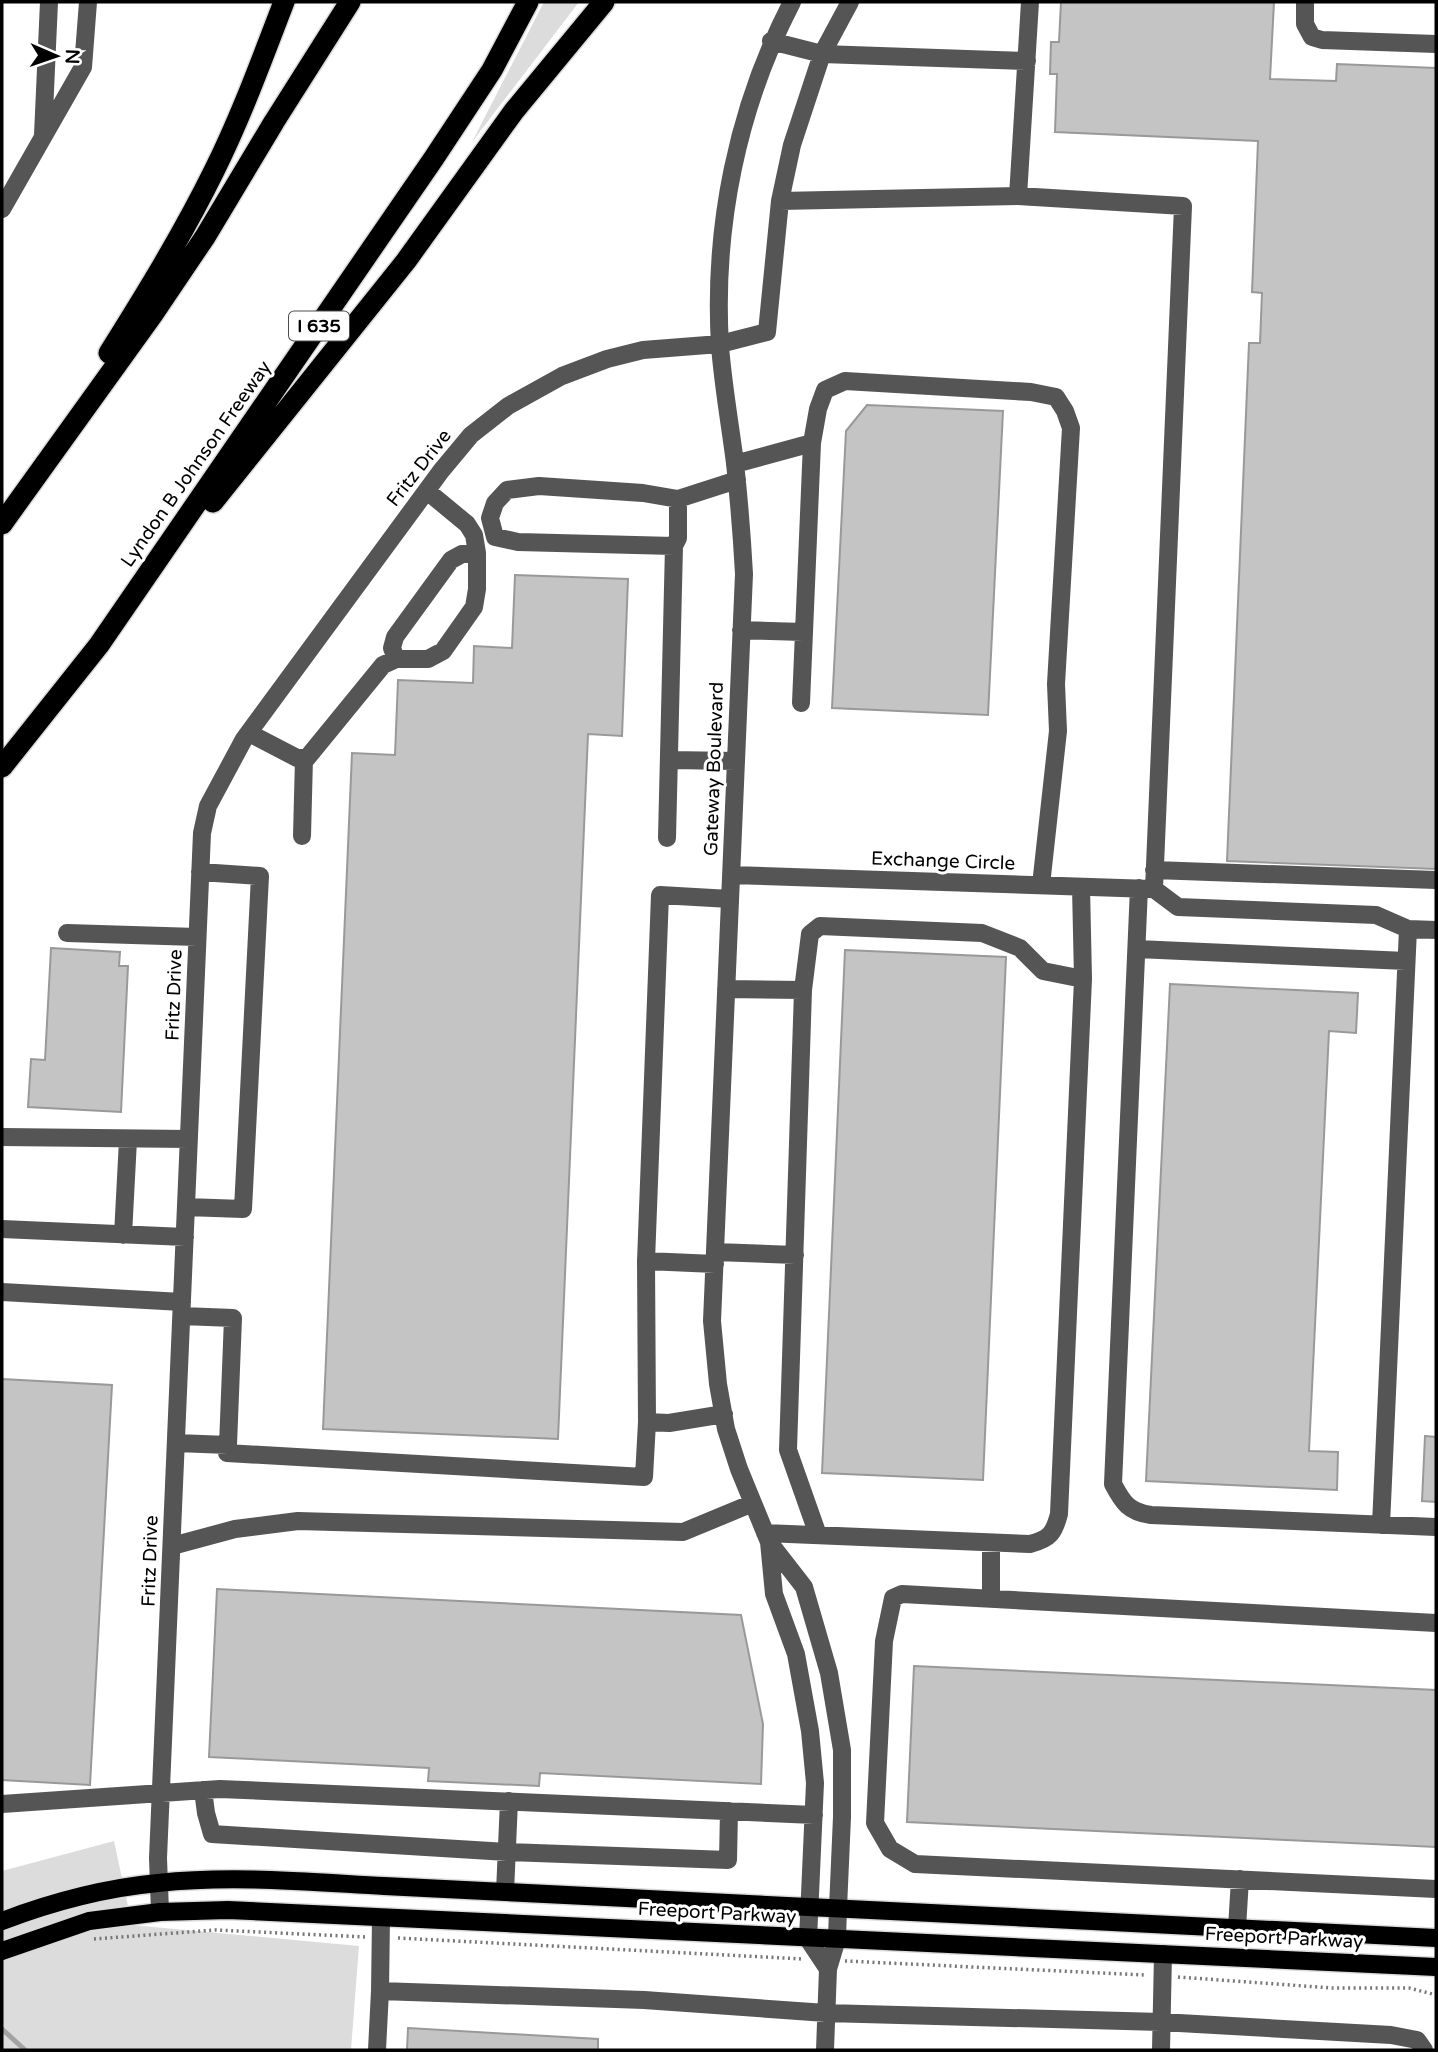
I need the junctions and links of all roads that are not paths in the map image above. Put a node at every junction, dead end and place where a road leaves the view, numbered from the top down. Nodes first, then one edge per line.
1 (49, 2) edge
2 (88, 2) edge
3 (284, 2) edge
4 (350, 2) edge
5 (528, 2) edge
6 (604, 2) edge
7 (792, 2) edge
8 (850, 2) edge
9 (1030, 2) edge
10 (1305, 2) edge
11 (771, 41) junction
12 (1436, 44) edge
13 (822, 54) junction
14 (1027, 61) junction
15 (43, 137) junction
16 (1018, 196) junction
17 (780, 201) junction
18 (2, 209) edge
19 (720, 344) junction
20 (813, 443) junction
21 (736, 472) junction
22 (427, 491) junction
23 (678, 499) junction
24 (3, 522) edge
25 (491, 524) junction
26 (471, 530) junction
27 (674, 546) junction
28 (477, 553) junction
29 (741, 630) junction
30 (803, 632) junction
31 (99, 645) junction
32 (396, 659) junction
33 (801, 703) dead end
34 (249, 733) junction
35 (303, 758) junction
36 (669, 760) junction
37 (736, 761) junction
38 (2, 766) edge
39 (302, 836) dead end
40 (667, 838) dead end
41 (1154, 870) junction
42 (200, 872) junction
43 (731, 875) junction
44 (1436, 880) edge
45 (1041, 885) junction
46 (1081, 887) junction
47 (1147, 889) junction
48 (730, 898) junction
49 (1408, 929) junction
50 (1436, 930) edge
51 (67, 933) dead end
52 (197, 937) junction
53 (1137, 949) junction
54 (1406, 961) junction
55 (1083, 979) junction
56 (726, 989) junction
57 (803, 990) junction
58 (2, 1137) edge
59 (189, 1139) junction
60 (128, 1140) junction
61 (186, 1207) junction
62 (2, 1229) edge
63 (122, 1235) junction
64 (185, 1237) junction
65 (795, 1255) junction
66 (715, 1258) junction
67 (646, 1261) junction
68 (2, 1292) edge
69 (182, 1309) junction
70 (723, 1414) junction
71 (647, 1422) junction
72 (176, 1443) junction
73 (228, 1445) junction
74 (753, 1503) junction
75 (1381, 1525) junction
76 (1436, 1527) edge
77 (818, 1535) junction
78 (767, 1537) junction
79 (991, 1543) junction
80 (172, 1546) junction
81 (991, 1599) junction
82 (1436, 1623) edge
83 (203, 1790) junction
84 (161, 1794) junction
85 (509, 1801) junction
86 (2, 1804) edge
87 (729, 1811) junction
88 (814, 1815) junction
89 (842, 1820) junction
90 (875, 1824) junction
91 (507, 1852) junction
92 (1240, 1879) junction
93 (158, 1883) junction
94 (1436, 1889) edge
95 (505, 1892) junction
96 (809, 1906) junction
97 (838, 1908) junction
98 (160, 1912) junction
99 (381, 1918) junction
100 (2, 1920) edge
101 (1237, 1928) junction
102 (1436, 1938) edge
103 (808, 1939) junction
104 (836, 1939) junction
105 (9, 1949) edge
106 (1163, 1954) junction
107 (826, 1963) junction
108 (1436, 1967) edge
109 (380, 1991) junction
110 (826, 2013) junction
111 (1161, 2022) junction
112 (377, 2050) edge
113 (825, 2050) edge
114 (1161, 2050) edge
115 (1424, 2050) edge

1 - 15 street
2 - 15 street
3 - 24 highway
4 - 24 highway
5 - 31 highway, Lyndon B Johnson Freeway / I 635
6 - 31 highway
7 - 11 street, Gateway Boulevard
8 - 13 street
9 - 14 street
10 - 12 street
11 - 13 street
11 - 19 street, Gateway Boulevard
13 - 14 street
13 - 17 street
14 - 16 street
15 - 18 street
16 - 17 street
16 - 41 street
17 - 19 street, Fritz Drive
19 - 21 street, Gateway Boulevard
19 - 22 street, Fritz Drive
20 - 21 street
20 - 30 street
20 - 45 street
21 - 23 street
21 - 29 street, Gateway Boulevard
22 - 26 street
22 - 34 street, Fritz Drive
23 - 25 street
23 - 27 street
25 - 26 street
25 - 27 street
26 - 28 street
27 - 36 street
28 - 32 street
28 - 32 street
29 - 30 street
29 - 37 street, Gateway Boulevard
30 - 33 street
31 - 38 highway, Lyndon B Johnson Freeway / I 635
32 - 35 street
34 - 35 street
34 - 42 street, Fritz Drive
35 - 39 street
36 - 37 street
36 - 40 street
37 - 43 street, Gateway Boulevard
41 - 44 street
41 - 47 street
42 - 52 street, Fritz Drive
42 - 61 street
43 - 45 street, Exchange Circle
43 - 48 street, Gateway Boulevard
45 - 46 street, Exchange Circle
46 - 47 street, Exchange Circle
46 - 55 street
47 - 49 street
47 - 53 street
48 - 56 street, Gateway Boulevard
48 - 67 street
49 - 50 street
49 - 54 street
51 - 52 street
52 - 59 street, Fritz Drive
53 - 54 street
53 - 75 street
54 - 75 street
55 - 57 street
55 - 79 street
56 - 57 street
56 - 66 street, Gateway Boulevard
57 - 65 street
58 - 60 street
59 - 60 street
59 - 61 street, Fritz Drive
60 - 63 street
61 - 64 street, Fritz Drive
62 - 63 street
63 - 64 street
64 - 69 street, Fritz Drive
65 - 66 street
65 - 77 street
66 - 67 street
66 - 70 street, Gateway Boulevard
67 - 71 street
68 - 69 street
69 - 72 street, Fritz Drive
69 - 73 street
70 - 71 street
70 - 74 street, Gateway Boulevard
71 - 73 street
72 - 73 street
72 - 80 street, Fritz Drive
74 - 78 street, Gateway Boulevard
74 - 80 street
75 - 76 street
77 - 78 street
77 - 79 street
78 - 88 street, Gateway Boulevard
78 - 89 street, Gateway Boulevard
79 - 81 street
80 - 84 street, Fritz Drive
81 - 82 street
81 - 90 street
83 - 84 street
83 - 85 street
83 - 91 street
84 - 86 street
84 - 93 street, Fritz Drive
85 - 87 street
85 - 91 street
87 - 88 street
87 - 91 street
88 - 96 street, Gateway Boulevard
89 - 90 street
89 - 97 street, Gateway Boulevard
90 - 92 street
91 - 95 street
92 - 94 street
92 - 101 street
93 - 95 main road, Freeport Parkway
93 - 98 street, Fritz Drive
93 - 100 main road, Freeport Parkway
95 - 96 main road, Freeport Parkway
96 - 97 main road, Freeport Parkway
96 - 103 street, Gateway Boulevard
97 - 101 main road, Freeport Parkway
97 - 104 street, Gateway Boulevard
98 - 99 main road, Freeport Parkway
98 - 105 main road, Freeport Parkway
99 - 103 main road, Freeport Parkway
99 - 109 street
101 - 102 main road, Freeport Parkway
103 - 104 main road, Freeport Parkway
103 - 107 street
104 - 106 main road, Freeport Parkway
104 - 107 street, Gateway Boulevard
106 - 108 main road, Freeport Parkway
106 - 111 street
107 - 110 street, Gateway Boulevard
109 - 110 street
109 - 112 street
110 - 111 street
110 - 113 street, Gateway Boulevard
111 - 114 street
111 - 115 street

